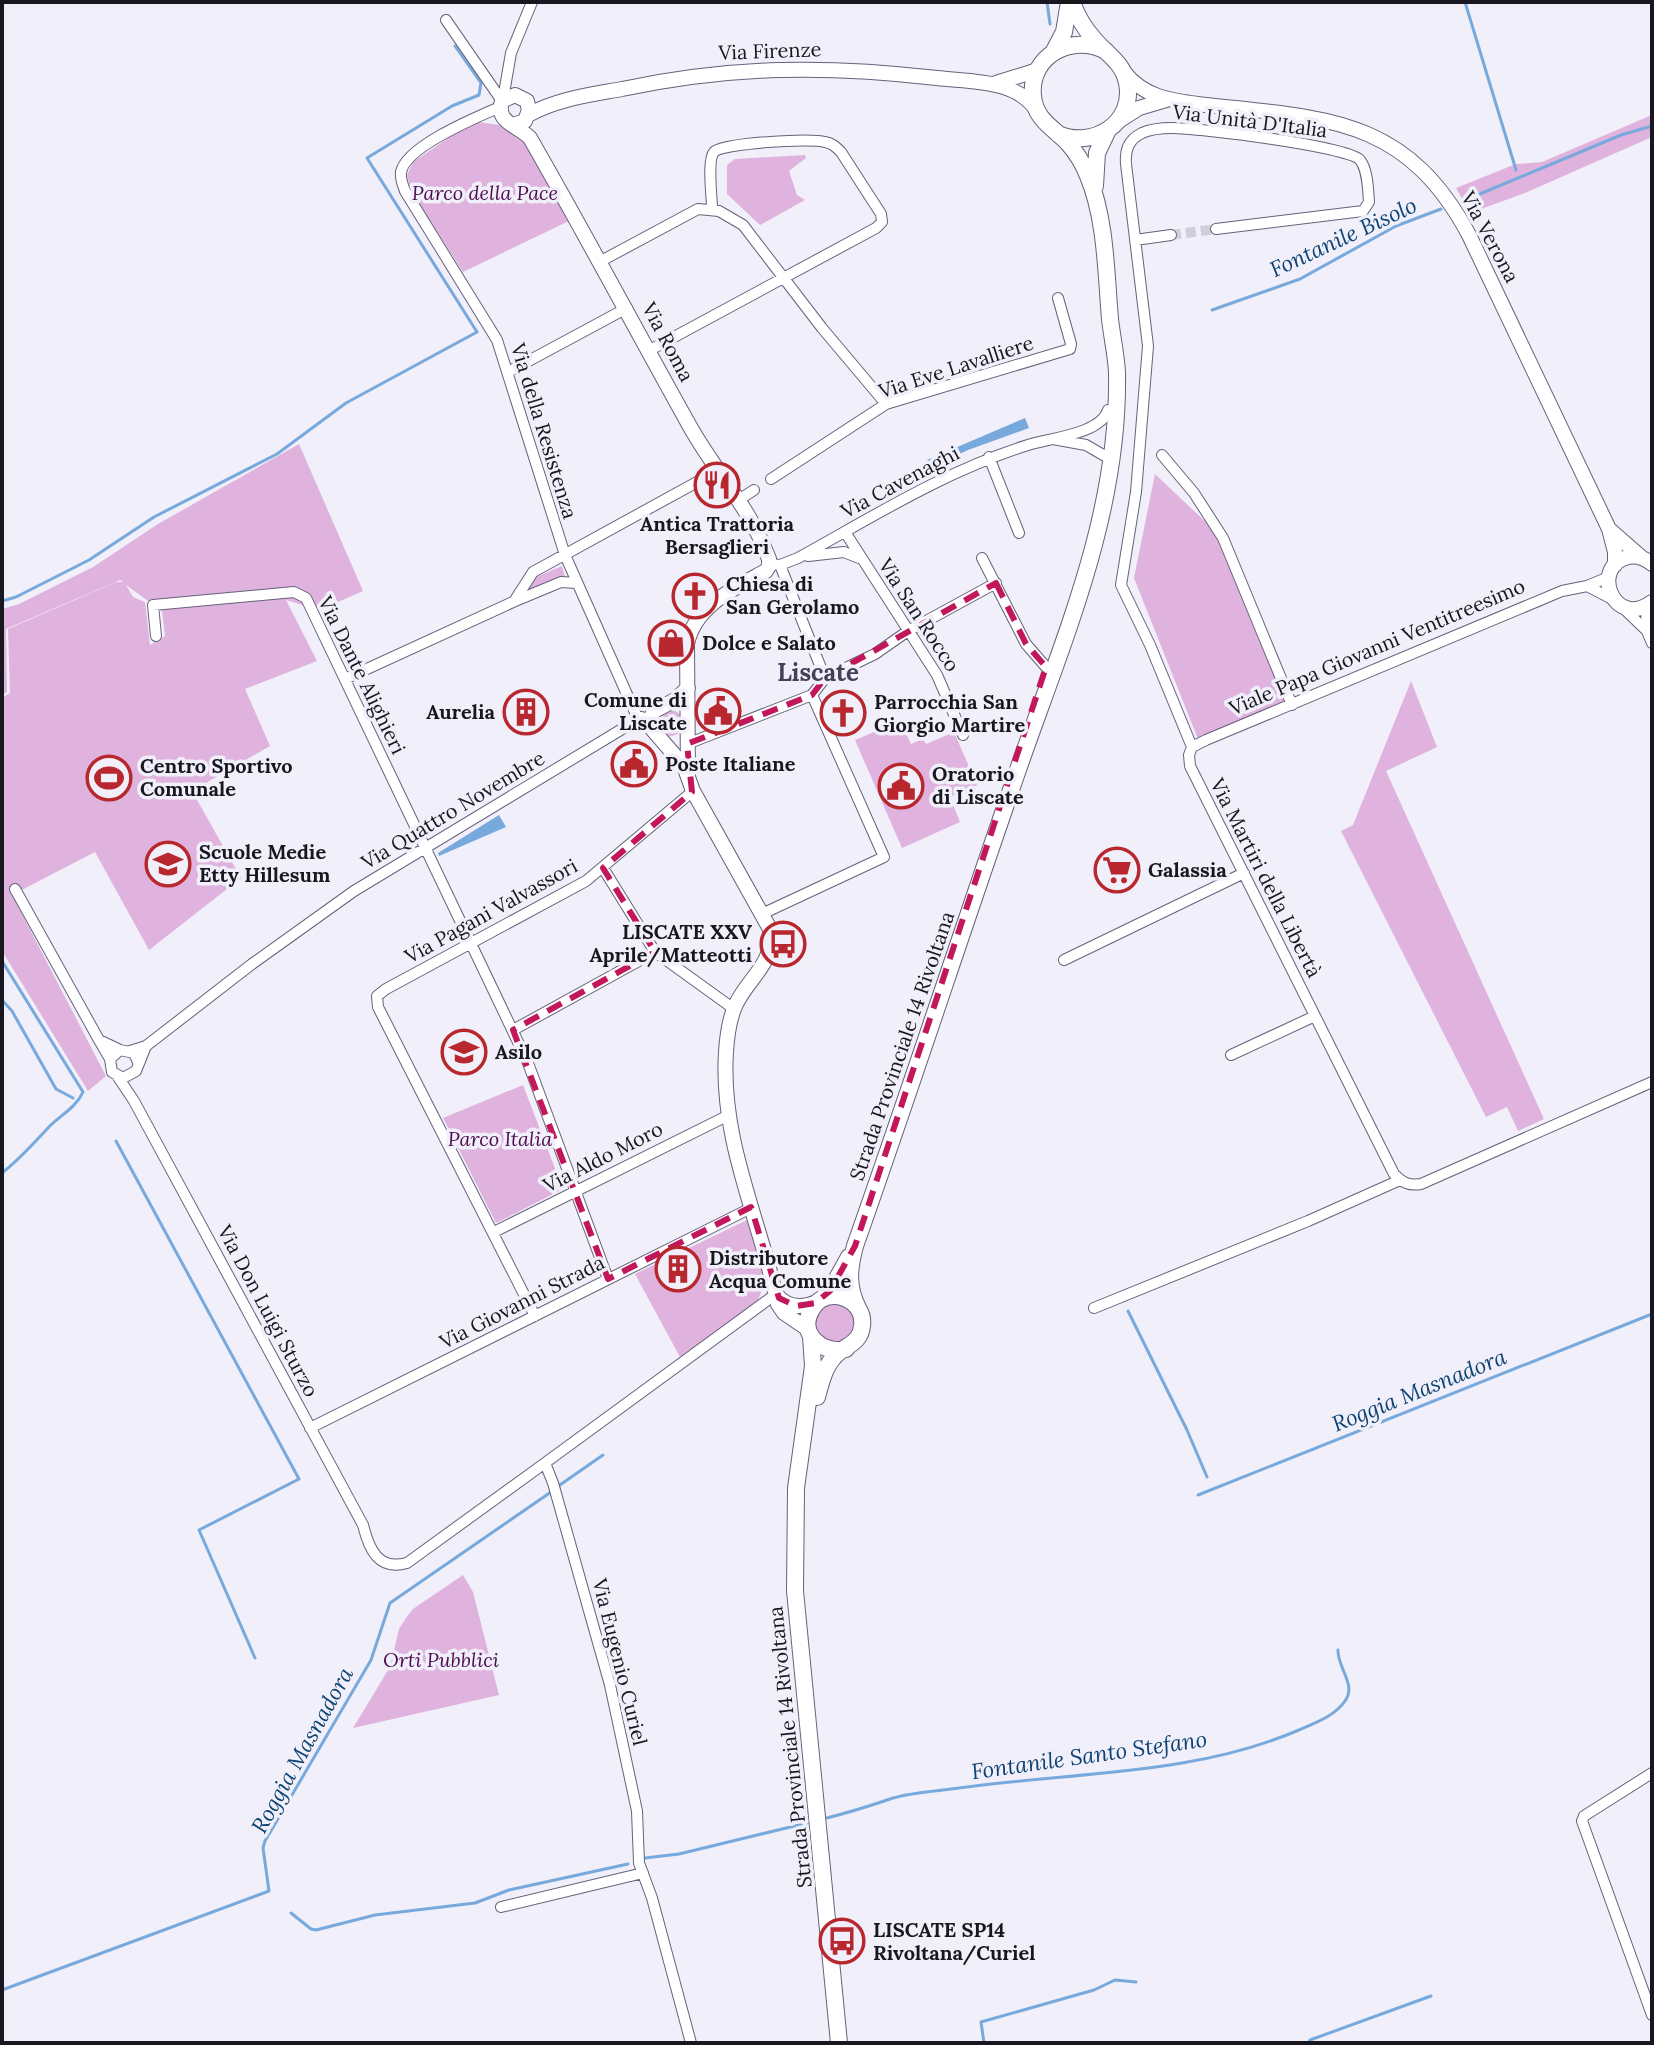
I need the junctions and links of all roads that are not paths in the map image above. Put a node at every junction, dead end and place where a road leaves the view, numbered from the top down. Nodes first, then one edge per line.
1 (532, 2) edge
2 (1070, 2) edge
3 (446, 20) dead end
4 (1054, 51) junction
5 (1106, 51) junction
6 (1122, 68) junction
7 (1038, 70) junction
8 (989, 85) junction
9 (1167, 100) junction
10 (514, 109) junction
11 (1037, 111) junction
12 (1112, 126) junction
13 (1054, 131) junction
14 (402, 170) joint
15 (1095, 196) junction
16 (712, 208) junction
17 (1216, 229) tunnel mouth
18 (1171, 235) tunnel mouth
19 (1135, 240) junction
20 (601, 261) junction
21 (784, 279) junction
22 (1058, 298) dead end
23 (627, 308) junction
24 (1111, 324) junction
25 (650, 350) junction
26 (508, 372) junction
27 (886, 404) junction
28 (1108, 410) junction
29 (1051, 438) junction
30 (1162, 455) dead end
31 (1105, 456) junction
32 (989, 457) junction
33 (719, 470) junction
34 (771, 479) dead end
35 (754, 490) dead end
36 (740, 499) junction
37 (1609, 529) junction
38 (845, 532) junction
39 (1019, 533) dead end
40 (565, 555) junction
41 (798, 558) junction
42 (982, 558) dead end
43 (862, 559) junction
44 (1646, 560) edge
45 (775, 565) junction
46 (1612, 571) junction
47 (577, 583) junction
48 (996, 583) junction
49 (1587, 586) junction
50 (513, 602) junction
51 (1618, 604) junction
52 (1650, 604) edge
53 (908, 631) junction
54 (1647, 631) junction
55 (156, 636) dead end
56 (1652, 643) edge
57 (1046, 667) junction
58 (825, 678) junction
59 (345, 679) junction
60 (688, 688) junction
61 (812, 695) junction
62 (1292, 705) junction
63 (660, 708) junction
64 (638, 719) junction
65 (652, 729) junction
66 (687, 730) junction
67 (963, 735) dead end
68 (665, 743) junction
69 (1191, 751) junction
70 (688, 775) junction
71 (693, 791) junction
72 (424, 848) junction
73 (987, 859) junction
74 (603, 868) junction
75 (1244, 873) junction
76 (15, 889) dead end
77 (764, 913) junction
78 (471, 944) junction
79 (655, 952) junction
80 (1064, 960) dead end
81 (734, 1009) junction
82 (1315, 1016) junction
83 (513, 1030) junction
84 (99, 1040) junction
85 (146, 1046) junction
86 (125, 1050) junction
87 (1231, 1055) dead end
88 (110, 1059) junction
89 (138, 1062) junction
90 (132, 1075) junction
91 (118, 1077) junction
92 (1652, 1082) edge
93 (134, 1101) junction
94 (729, 1115) junction
95 (1400, 1180) junction
96 (576, 1191) junction
97 (751, 1208) junction
98 (494, 1232) junction
99 (855, 1246) junction
100 (608, 1279) junction
101 (776, 1294) junction
102 (821, 1300) junction
103 (858, 1308) junction
104 (1094, 1308) dead end
105 (535, 1316) junction
106 (810, 1333) junction
107 (846, 1349) junction
108 (310, 1428) junction
109 (800, 1448) junction
110 (545, 1463) junction
111 (1652, 1773) edge
112 (643, 1873) junction
113 (501, 1907) dead end
114 (1652, 2015) edge
115 (691, 2043) edge
116 (839, 2043) edge

1 - 10 street
2 - 4 main road
2 - 5 main road
3 - 10 street
4 - 5 main road
4 - 7 main road
5 - 6 main road
6 - 9 street, Via Verona
6 - 12 main road, Strada Provinciale 14 Rivoltana
7 - 8 street, Via Firenze
7 - 11 main road
8 - 10 street, Via Firenze
8 - 11 street, Via Firenze
9 - 12 street, Via Verona
9 - 37 street, Via Verona
10 - 14 street, Via Firenze
10 - 20 street, Via Roma
11 - 13 main road, Strada Provinciale 14 Rivoltana
12 - 13 main road
12 - 15 main road, Strada Provinciale 14 Rivoltana
13 - 15 main road, Strada Provinciale 14 Rivoltana
14 - 26 street, Via della Resistenza
15 - 24 main road, Strada Provinciale 14 Rivoltana
16 - 20 street
16 - 21 street
16 - 21 street
17 - 19 street, Via Unità D'Italia
18 - 19 street
19 - 69 street, Via Unità D'Italia
20 - 23 street, Via Roma
21 - 25 street
21 - 27 street
22 - 27 street, Via Eve Lavalliere
23 - 25 street, Via Roma
23 - 26 street
24 - 28 main road, Strada Provinciale 14 Rivoltana
24 - 73 main road, Strada Provinciale 14 Rivoltana
25 - 33 street, Via Roma
26 - 40 street, Via della Resistenza
27 - 34 street, Via Eve Lavalliere
28 - 29 street, Via Cavenaghi
28 - 31 main road, Strada Provinciale 14 Rivoltana
29 - 31 street
29 - 32 street, Via Cavenaghi
30 - 62 street
31 - 57 main road, Strada Provinciale 14 Rivoltana
32 - 38 street, Via Cavenaghi
32 - 39 street
33 - 36 street, Via Roma
33 - 40 street
35 - 36 street
36 - 45 street, Via Roma
37 - 44 street, Via Verona
37 - 46 street, Via Verona
38 - 41 street, Via Cavenaghi
38 - 43 street, Via San Rocco
40 - 47 street, Via della Resistenza
40 - 50 street
41 - 43 street, Via San Rocco
41 - 45 street, Via Cavenaghi
42 - 48 street
43 - 53 street, Via San Rocco
44 - 46 street
45 - 58 street
45 - 60 street
46 - 49 street, Viale Papa Giovanni Ventitreesimo
46 - 51 street, Via Verona
47 - 50 street
47 - 64 street, Via della Resistenza
48 - 53 street
48 - 57 street
49 - 51 street
49 - 62 street, Viale Papa Giovanni Ventitreesimo
50 - 59 street
51 - 52 street
51 - 54 street
52 - 54 street
53 - 58 street
53 - 67 street, Via San Rocco
54 - 56 street
55 - 59 street, Via Dante Alighieri
57 - 73 main road, Strada Provinciale 14 Rivoltana
58 - 61 street
59 - 72 street, Via Dante Alighieri
60 - 63 street
60 - 66 street
61 - 66 street
61 - 77 street
62 - 69 street, Viale Papa Giovanni Ventitreesimo
63 - 64 street, Via Quattro Novembre
63 - 65 street
63 - 66 street
64 - 65 street
64 - 72 street, Via Quattro Novembre
65 - 68 street
66 - 68 street
66 - 70 street
68 - 70 street
69 - 75 street, Via Martiri della Libertà
70 - 71 street
71 - 74 street, Via Pagani Valvassori
71 - 77 street
72 - 78 street, Via Dante Alighieri
72 - 85 street, Via Quattro Novembre
73 - 99 main road, Strada Provinciale 14 Rivoltana
74 - 78 street, Via Pagani Valvassori
74 - 79 street
75 - 80 street
75 - 82 street, Via Martiri della Libertà
76 - 84 street
77 - 81 street
78 - 83 street, Via Dante Alighieri
78 - 98 street, Via Pagani Valvassori
79 - 81 street
79 - 83 street
81 - 94 street
82 - 87 street
82 - 95 street, Via Martiri della Libertà
83 - 96 street, Via Dante Alighieri
84 - 86 street
84 - 88 street
85 - 86 street, Via Quattro Novembre
85 - 89 street, Via Quattro Novembre
86 - 88 street
86 - 89 street
88 - 91 street
89 - 90 street
90 - 91 street
90 - 93 street, Via Don Luigi Sturzo
91 - 93 street, Via Don Luigi Sturzo
92 - 95 street
93 - 108 street, Via Don Luigi Sturzo
94 - 96 street, Via Aldo Moro
94 - 97 street
95 - 104 street
96 - 98 street, Via Aldo Moro
96 - 100 street, Via Dante Alighieri
97 - 100 street, Via Giovanni Strada
97 - 101 street
98 - 105 street
99 - 102 main road, Strada Provinciale 14 Rivoltana
99 - 103 main road, Strada Provinciale 14 Rivoltana
100 - 105 street, Via Giovanni Strada
101 - 102 street
101 - 106 street
101 - 110 street
102 - 103 main road
102 - 106 main road, Strada Provinciale 14 Rivoltana
103 - 107 main road, Strada Provinciale 14 Rivoltana
105 - 108 street, Via Giovanni Strada
106 - 107 main road
106 - 109 main road, Strada Provinciale 14 Rivoltana
107 - 109 main road, Strada Provinciale 14 Rivoltana
108 - 110 street, Via Don Luigi Sturzo
109 - 116 main road, Strada Provinciale 14 Rivoltana
110 - 112 street, Via Eugenio Curiel
111 - 114 street
112 - 113 street
112 - 115 street, Via Eugenio Curiel

